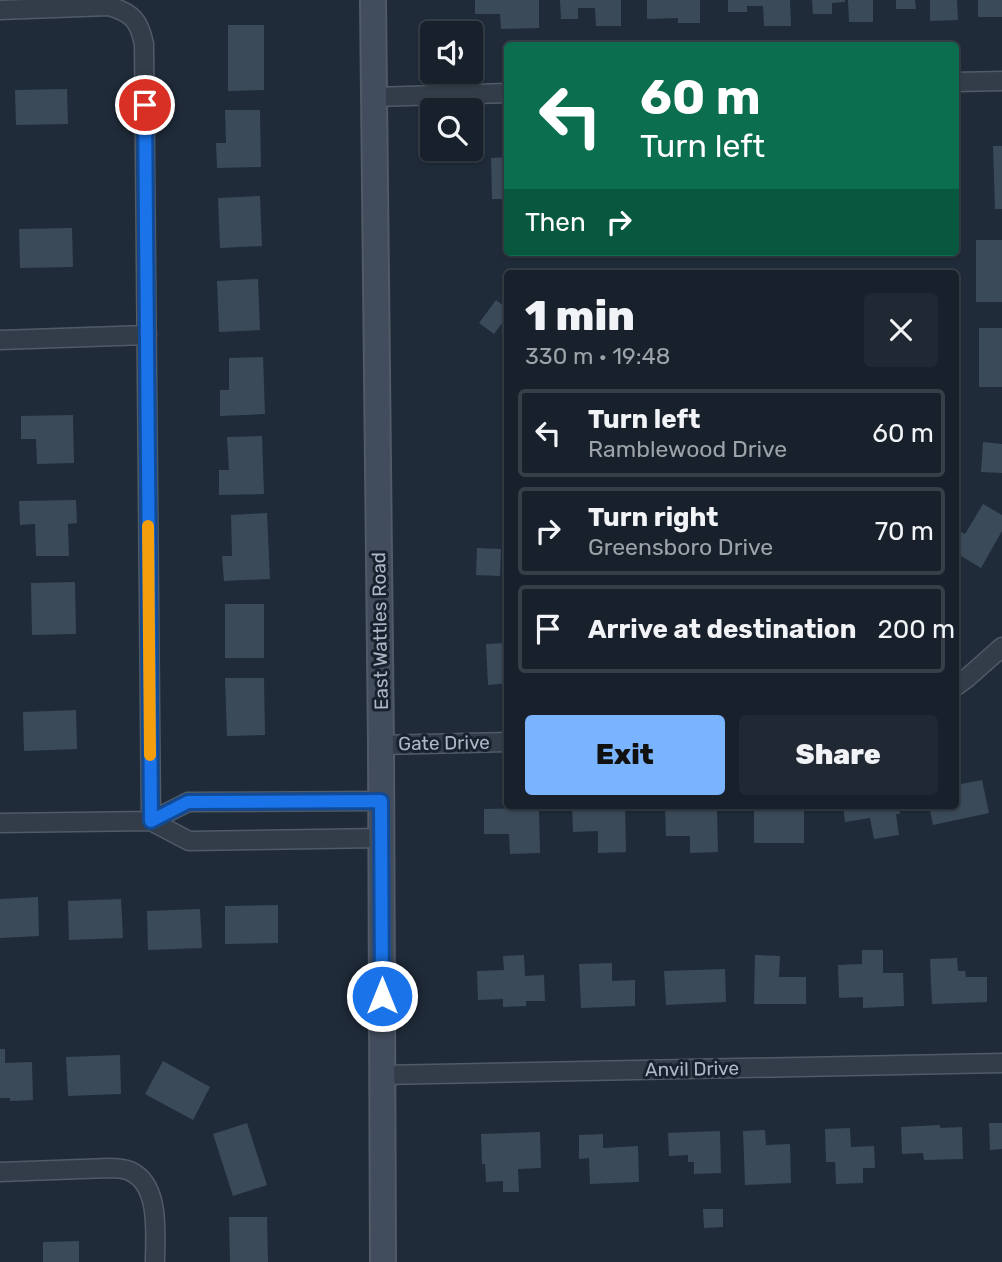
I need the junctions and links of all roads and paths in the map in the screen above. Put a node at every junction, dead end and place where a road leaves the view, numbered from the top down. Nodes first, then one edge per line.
1 (373, 0) edge
2 (0, 10) edge
3 (1002, 81) edge
4 (959, 82) edge
5 (504, 93) edge
6 (374, 97) junction
7 (147, 335) junction
8 (0, 340) edge
9 (999, 657) edge
10 (959, 684) edge
11 (504, 742) edge
12 (381, 745) junction
13 (381, 801) junction
14 (151, 821) junction
15 (0, 823) edge
16 (381, 838) junction
17 (1002, 1063) edge
18 (382, 1075) junction
19 (0, 1172) edge
20 (155, 1262) edge
21 (383, 1262) edge

1 - 6 main road, East Wattles Road
2 - 7 street
3 - 4 street
5 - 6 street
6 - 12 main road, East Wattles Road
7 - 8 street
7 - 14 street
9 - 10 street
11 - 12 street, Gate Drive
12 - 13 main road, East Wattles Road
13 - 14 street
13 - 16 main road, East Wattles Road
14 - 15 street
14 - 16 street
16 - 18 main road, East Wattles Road
17 - 18 street, Anvil Drive
18 - 21 main road, East Wattles Road
19 - 20 street

